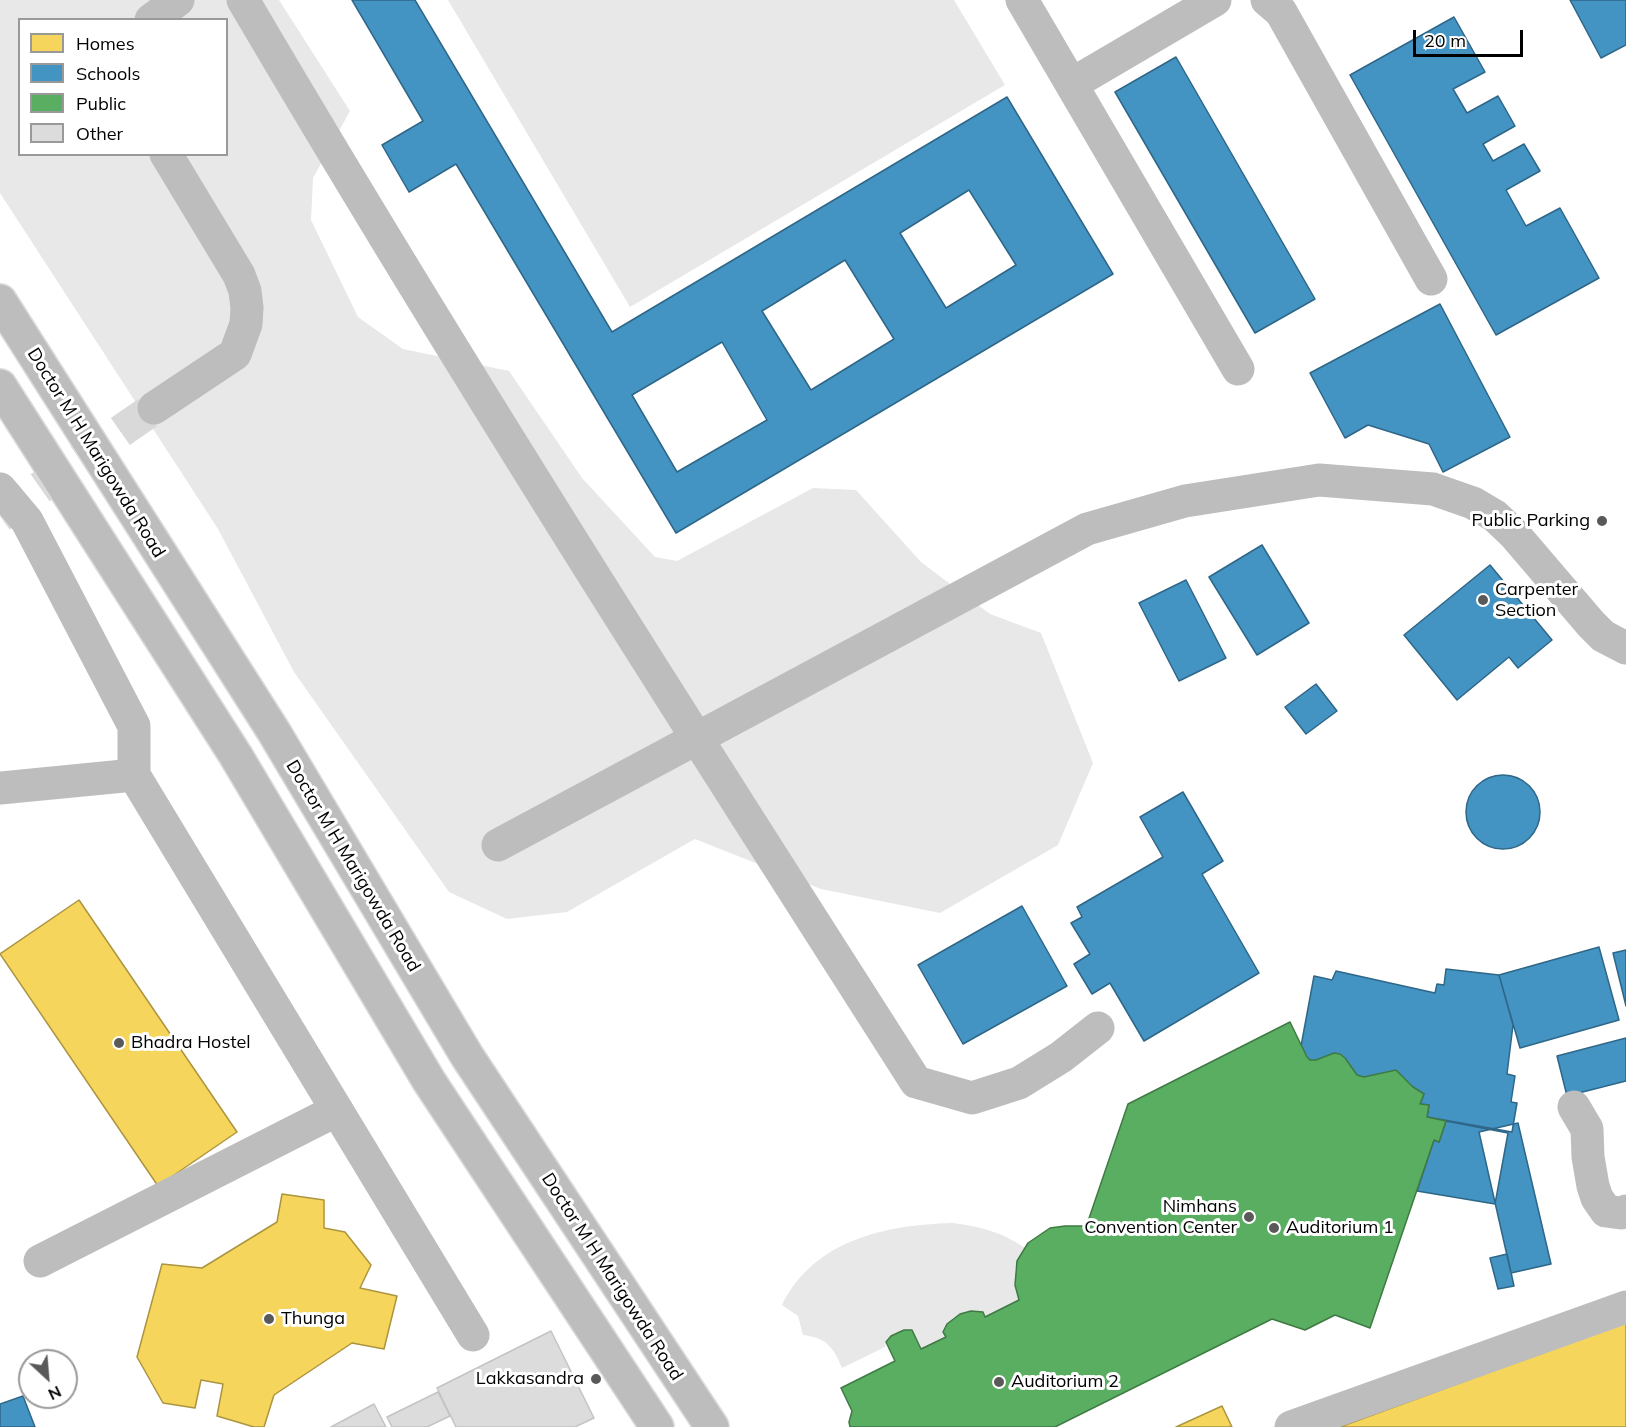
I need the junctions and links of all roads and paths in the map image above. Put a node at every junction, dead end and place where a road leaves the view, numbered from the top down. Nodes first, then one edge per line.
1 (177, 0) edge
2 (243, 0) edge
3 (1022, 0) edge
4 (1215, 0) edge
5 (1267, 0) edge
6 (154, 18) edge
7 (1072, 84) junction
8 (167, 156) edge
9 (1431, 279) dead end
10 (0, 302) edge
11 (1238, 369) dead end
12 (0, 386) edge
13 (154, 408) tunnel mouth
14 (0, 489) edge
15 (1626, 648) edge
16 (697, 739) junction
17 (134, 774) junction
18 (0, 788) edge
19 (498, 845) dead end
20 (1098, 1028) dead end
21 (1574, 1107) dead end
22 (337, 1110) junction
23 (1626, 1211) edge
24 (40, 1261) dead end
25 (1626, 1307) edge
26 (473, 1335) dead end
27 (657, 1427) edge
28 (712, 1427) edge
29 (1291, 1427) edge

1 - 6 main road
2 - 16 main road
3 - 7 main road
4 - 7 main road
5 - 9 main road
7 - 11 main road
8 - 13 main road
10 - 28 main road, Doctor M H Marigowda Road
12 - 27 main road
14 - 17 main road
15 - 16 main road
16 - 19 main road
16 - 20 main road
17 - 18 main road
17 - 22 main road
21 - 23 main road
22 - 24 main road
22 - 26 main road
25 - 29 main road

